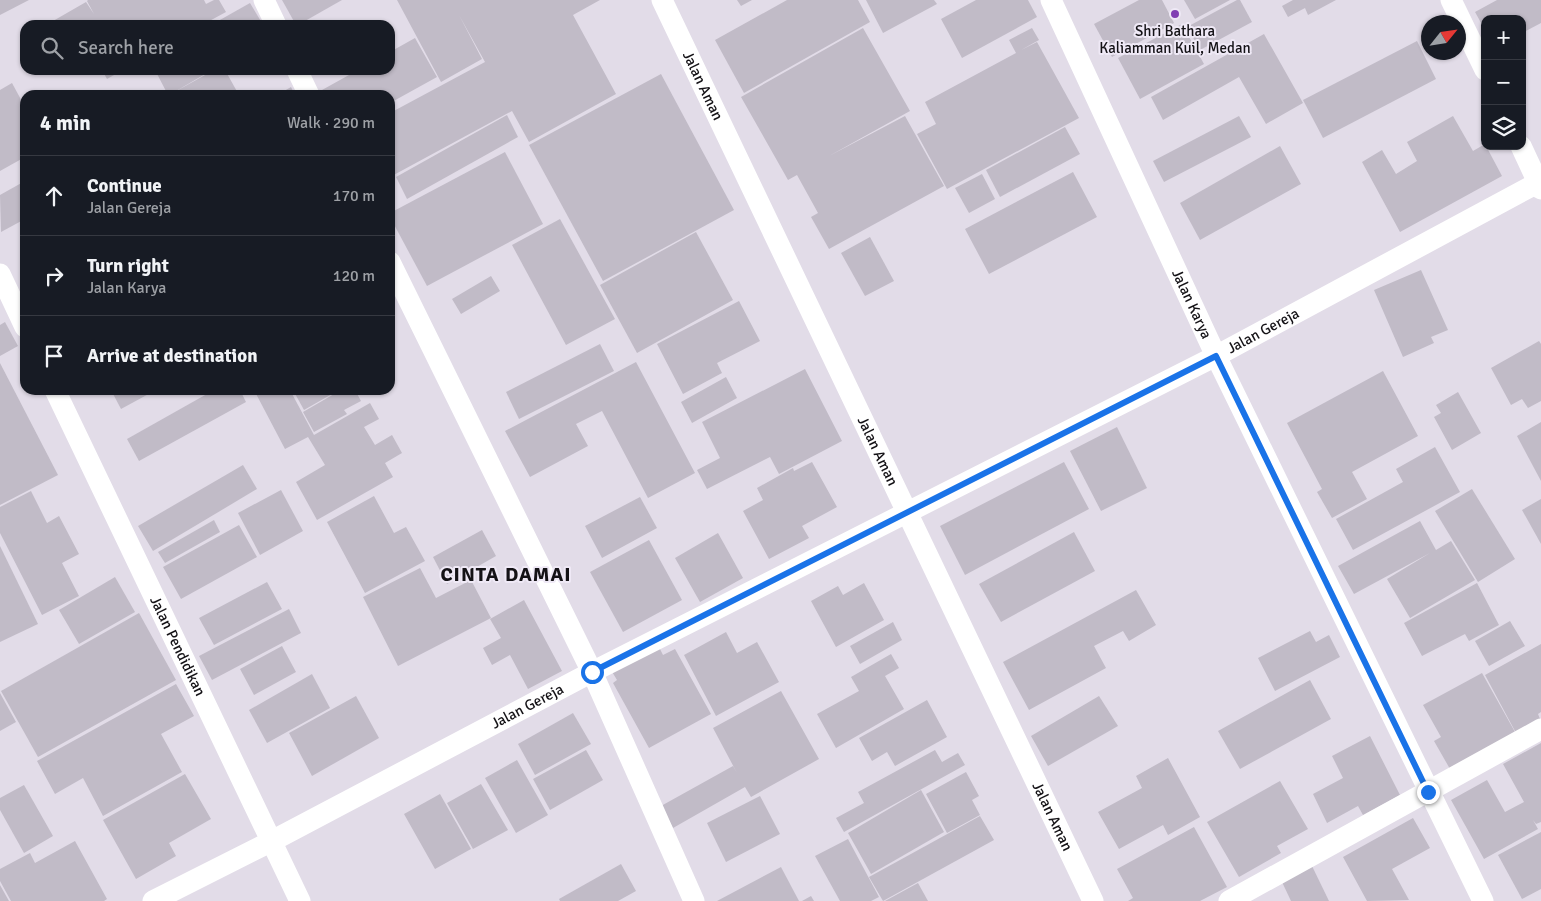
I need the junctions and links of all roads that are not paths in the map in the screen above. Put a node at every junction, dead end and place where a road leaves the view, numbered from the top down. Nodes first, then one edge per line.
1 (264, 0) edge
2 (662, 0) edge
3 (1051, 0) edge
4 (1451, 0) edge
5 (274, 20) edge
6 (1481, 62) edge
7 (299, 75) edge
8 (307, 90) edge
9 (1523, 150) edge
10 (1540, 184) edge
11 (395, 272) edge
12 (0, 274) edge
13 (20, 316) edge
14 (1216, 356) junction
15 (57, 395) edge
16 (906, 513) junction
17 (592, 672) junction
18 (1541, 729) edge
19 (1428, 792) junction
20 (272, 841) junction
21 (153, 901) edge
22 (300, 901) edge
23 (694, 901) edge
24 (1093, 901) edge
25 (1229, 901) edge
26 (1483, 901) edge

1 - 5 street
2 - 16 street, Jalan Aman
3 - 14 street, Jalan Karya
4 - 6 street
7 - 8 street
9 - 10 street
10 - 14 street, Jalan Gereja
11 - 17 street
12 - 13 street
14 - 16 street, Jalan Gereja
14 - 19 street, Jalan Karya
15 - 20 street, Jalan Pendidikan
16 - 17 street, Jalan Gereja
16 - 24 street, Jalan Aman
17 - 20 street, Jalan Gereja
17 - 23 street
18 - 19 street
19 - 25 street
19 - 26 street, Jalan Karya
20 - 21 street, Jalan Gereja
20 - 22 street, Jalan Pendidikan

